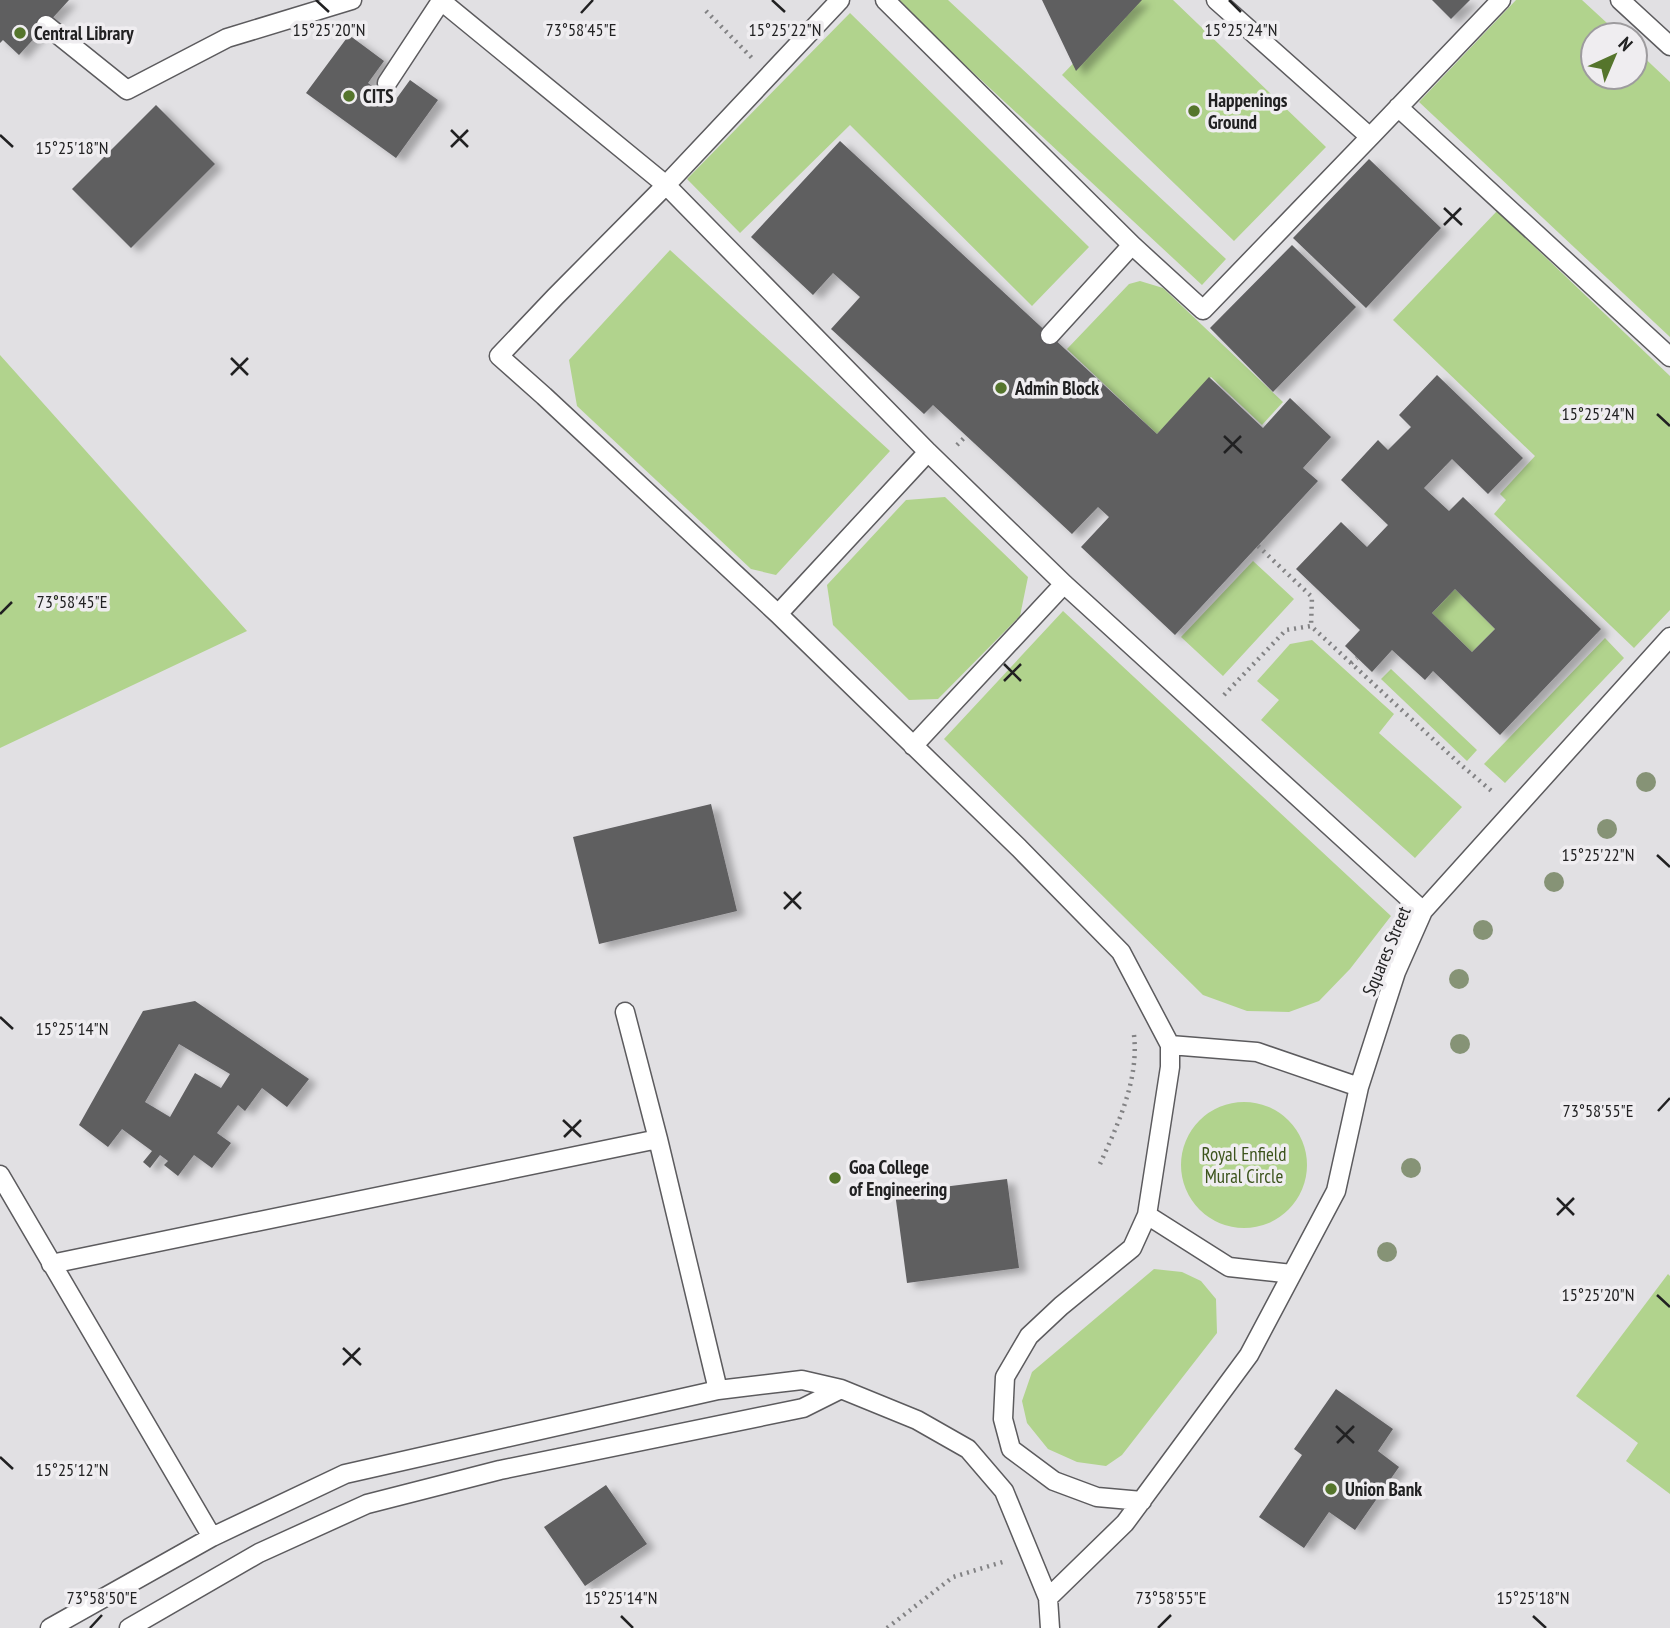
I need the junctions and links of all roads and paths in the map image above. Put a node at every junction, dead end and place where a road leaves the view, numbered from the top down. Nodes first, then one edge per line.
1 (352, 0) edge
2 (440, 0) edge
3 (840, 0) edge
4 (885, 0) edge
5 (1216, 0) edge
6 (1502, 0) edge
7 (1620, 0) edge
8 (706, 11) dead end
9 (46, 25) dead end
10 (1670, 46) edge
11 (769, 75) junction
12 (387, 83) dead end
13 (1398, 107) junction
14 (1370, 137) junction
15 (666, 185) junction
16 (1132, 245) junction
17 (1050, 335) dead end
18 (1670, 357) edge
19 (928, 452) junction
20 (1258, 546) dead end
21 (1064, 584) junction
22 (778, 614) junction
23 (1311, 626) junction
24 (1670, 637) edge
25 (1357, 657) dead end
26 (1351, 663) junction
27 (1206, 713) junction
28 (913, 746) junction
29 (1514, 810) junction
30 (1423, 911) junction
31 (625, 1012) dead end
32 (1133, 1029) dead end
33 (1170, 1045) junction
34 (1359, 1087) junction
35 (658, 1139) junction
36 (1100, 1164) dead end
37 (0, 1175) edge
38 (1147, 1215) junction
39 (51, 1264) junction
40 (1292, 1275) junction
41 (841, 1389) junction
42 (718, 1390) junction
43 (1142, 1501) junction
44 (212, 1537) junction
45 (1030, 1555) junction
46 (1048, 1598) junction
47 (50, 1628) edge
48 (129, 1628) edge
49 (887, 1628) edge
50 (1050, 1628) edge

1 - 9 lane
2 - 12 lane
2 - 15 lane
3 - 11 lane
4 - 16 lane
5 - 14 lane
6 - 13 lane
7 - 10 lane
8 - 11 path
11 - 15 lane
13 - 14 lane
13 - 18 lane
14 - 16 lane
15 - 19 lane
15 - 22 lane
16 - 17 lane
19 - 21 lane
19 - 22 lane
20 - 23 path
21 - 27 lane
21 - 28 lane
22 - 28 lane
23 - 26 path
23 - 27 path
24 - 29 lane, Squares Street
25 - 26 path
26 - 29 path
27 - 30 lane
28 - 33 lane
29 - 30 lane, Squares Street
30 - 34 lane, Squares Street
31 - 35 lane
32 - 36 path
33 - 34 lane
33 - 38 lane
34 - 40 lane, Squares Street
35 - 39 lane
35 - 42 lane
37 - 39 lane
38 - 40 lane
38 - 43 lane
39 - 44 lane
40 - 43 lane, Squares Street
41 - 42 lane
41 - 45 lane
41 - 48 lane
42 - 44 lane
43 - 46 lane, Squares Street
44 - 47 lane
45 - 46 lane
45 - 49 path
46 - 50 lane

